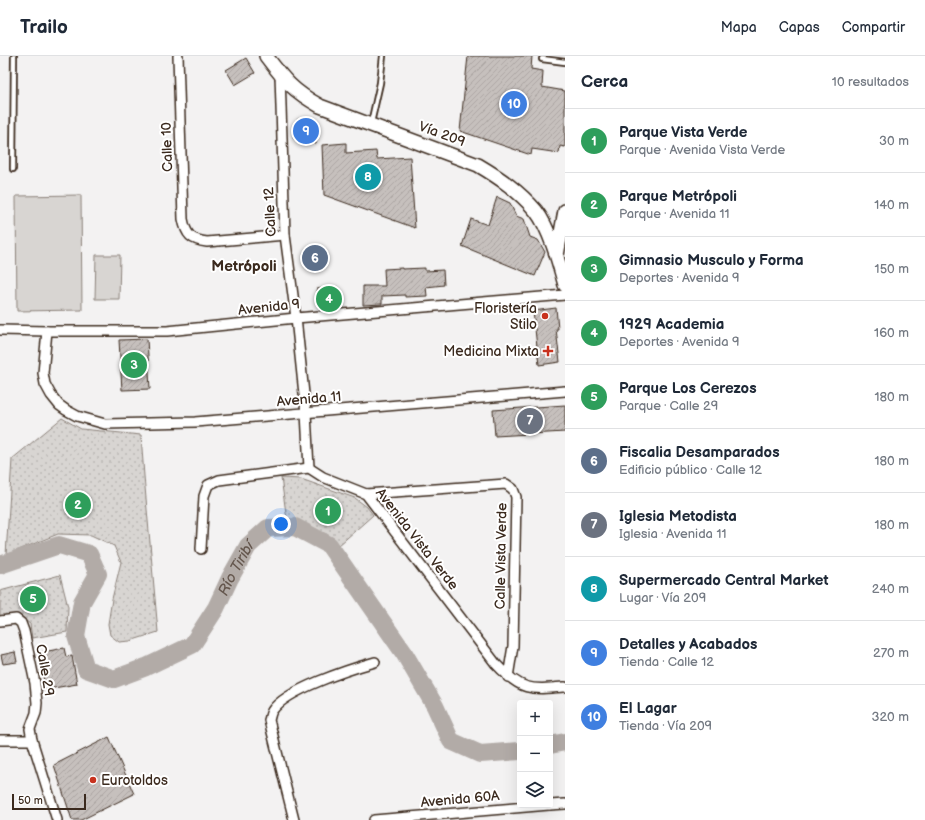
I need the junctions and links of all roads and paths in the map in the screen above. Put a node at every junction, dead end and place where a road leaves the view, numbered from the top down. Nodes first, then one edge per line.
1 (14, 56) edge
2 (178, 56) edge
3 (266, 56) edge
4 (383, 56) edge
5 (542, 59) dead end
6 (565, 62) edge
7 (280, 74) junction
8 (370, 125) junction
9 (13, 169) dead end
10 (565, 211) edge
11 (284, 235) junction
12 (557, 257) junction
13 (565, 285) edge
14 (565, 295) edge
15 (296, 318) junction
16 (0, 330) edge
17 (47, 331) junction
18 (565, 391) edge
19 (306, 413) junction
20 (309, 468) junction
21 (366, 494) junction
22 (201, 549) dead end
23 (0, 621) edge
24 (374, 662) dead end
25 (508, 677) junction
26 (565, 687) edge
27 (0, 740) edge
28 (32, 740) junction
29 (565, 804) edge
30 (553, 805) edge
31 (517, 808) edge
32 (57, 820) edge
33 (294, 820) edge
34 (374, 820) edge

1 - 9 lane
2 - 11 street, Calle 10
3 - 7 main road, Vía 209
4 - 8 lane
5 - 6 lane
7 - 8 main road, Vía 209
7 - 11 street, Calle 12
8 - 12 main road, Vía 209
10 - 12 main road
11 - 15 street, Calle 12
12 - 13 main road, Vía 209
14 - 15 street, Avenida 9
15 - 17 street, Avenida 9
15 - 19 street, Calle 12
16 - 17 street, Avenida 9
17 - 19 street, Avenida 11
18 - 19 street, Avenida 11
19 - 20 street, Calle 12
20 - 21 street, Avenida Vista Verde
20 - 22 street
21 - 25 street, Avenida Vista Verde
21 - 25 street, Calle Vista Verde
23 - 28 street, Calle 29
24 - 33 street
25 - 26 street, Avenida Vista Verde
27 - 28 street
28 - 32 street, Calle 29
29 - 30 street, Avenida 60A
31 - 34 street, Avenida 60A

